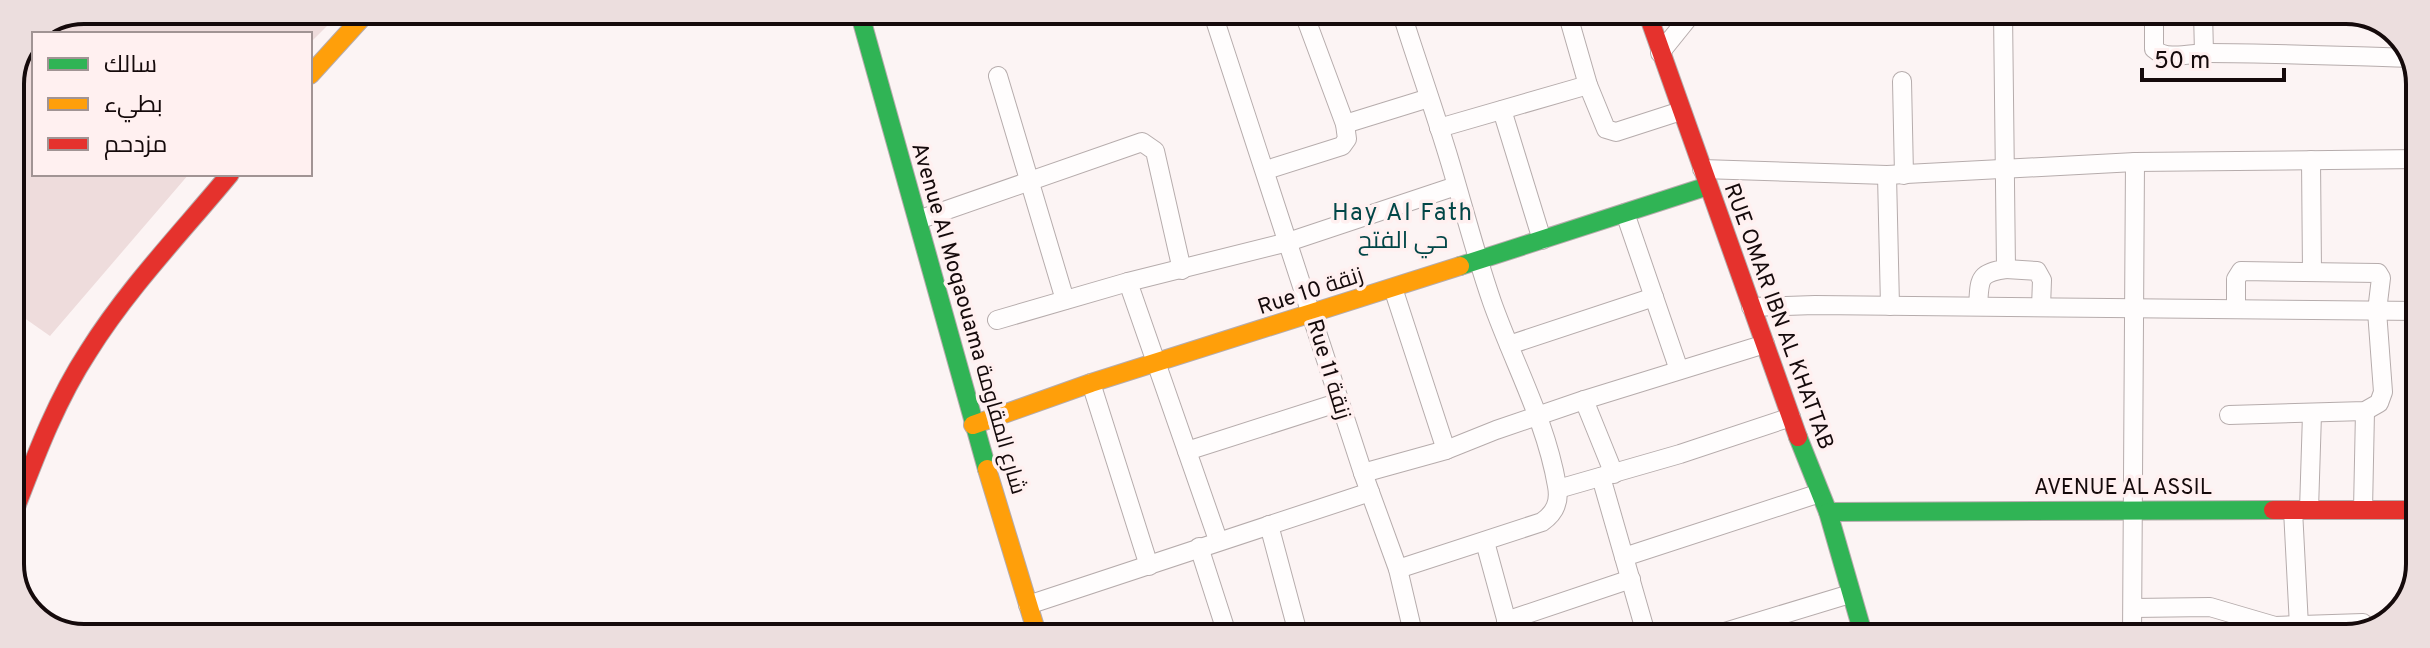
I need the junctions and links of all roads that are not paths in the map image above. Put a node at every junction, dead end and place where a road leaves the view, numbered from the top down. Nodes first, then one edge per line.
1 (356, 24) edge
2 (863, 24) edge
3 (1216, 24) edge
4 (1308, 24) edge
5 (1405, 24) edge
6 (1570, 24) edge
7 (1651, 24) edge
8 (1683, 24) edge
9 (2003, 24) edge
10 (2154, 24) edge
11 (2203, 24) edge
12 (1660, 53) junction
13 (2204, 53) junction
14 (2400, 58) edge
15 (312, 73) edge
16 (998, 76) dead end
17 (1902, 81) dead end
18 (1588, 85) junction
19 (1429, 98) junction
20 (1502, 110) junction
21 (1681, 111) junction
22 (1345, 124) junction
23 (1439, 128) junction
24 (2406, 159) edge
25 (2311, 160) junction
26 (2135, 162) junction
27 (2005, 169) junction
28 (1266, 170) junction
29 (1895, 175) junction
30 (228, 176) edge
31 (1705, 178) junction
32 (1030, 181) junction
33 (1456, 186) junction
34 (1625, 213) junction
35 (918, 220) junction
36 (1542, 240) junction
37 (1288, 242) junction
38 (1478, 261) junction
39 (2006, 269) junction
40 (1182, 270) junction
41 (2312, 272) junction
42 (1128, 282) junction
43 (1393, 288) junction
44 (1654, 297) junction
45 (1065, 300) junction
46 (1890, 306) junction
47 (1978, 306) junction
48 (1751, 307) junction
49 (2041, 307) junction
50 (2136, 308) junction
51 (2236, 309) junction
52 (2377, 311) junction
53 (2406, 311) edge
54 (1313, 314) junction
55 (997, 320) dead end
56 (1765, 344) junction
57 (1509, 345) junction
58 (1156, 363) junction
59 (1679, 370) junction
60 (1091, 383) junction
61 (1584, 400) junction
62 (1340, 402) junction
63 (2365, 411) junction
64 (2312, 414) junction
65 (1539, 415) junction
66 (2229, 415) dead end
67 (1791, 417) junction
68 (973, 425) junction
69 (1446, 450) junction
70 (1187, 451) junction
71 (1363, 473) junction
72 (1608, 475) junction
73 (24, 486) edge
74 (1558, 489) junction
75 (1370, 492) junction
76 (1820, 493) junction
77 (2133, 510) junction
78 (2301, 510) junction
79 (2363, 510) junction
80 (2406, 510) edge
81 (1828, 512) junction
82 (1269, 525) junction
83 (1218, 540) junction
84 (1485, 542) junction
85 (1199, 547) junction
86 (1624, 557) junction
87 (1149, 566) junction
88 (1398, 569) junction
89 (1631, 579) junction
90 (1850, 594) junction
91 (1028, 605) junction
92 (2133, 608) junction
93 (1034, 624) edge
94 (1224, 624) edge
95 (1296, 624) edge
96 (1409, 624) edge
97 (1507, 624) edge
98 (1520, 624) edge
99 (1643, 624) edge
100 (1754, 624) edge
101 (1860, 624) edge
102 (2132, 624) edge
103 (2260, 624) edge
104 (2310, 624) edge

1 - 15 street
2 - 35 street, Avenue Al Moqaouama شارع المقاومة
3 - 28 street, Rue 11 زنقة
4 - 22 street
5 - 19 street
6 - 18 street
7 - 12 street, RUE OMAR IBN AL KHATTAB
8 - 12 street
9 - 27 street
10 - 13 street
11 - 13 street
12 - 21 street, RUE OMAR IBN AL KHATTAB
13 - 14 street
16 - 32 street
17 - 29 street
18 - 20 street
18 - 21 street
19 - 22 street
19 - 23 street
20 - 23 street
20 - 36 street
21 - 31 street, RUE OMAR IBN AL KHATTAB
22 - 28 street
23 - 33 street
24 - 25 street
25 - 26 street
25 - 41 street
26 - 27 street
26 - 50 street
27 - 29 street
27 - 39 street
28 - 37 street, Rue 11 زنقة
29 - 31 street
29 - 46 street
30 - 73 street
31 - 34 street, Rue 10 زنقة
31 - 48 street, RUE OMAR IBN AL KHATTAB
32 - 35 street
32 - 40 street
32 - 45 street
33 - 37 street
33 - 38 street
34 - 36 street, Rue 10 زنقة
34 - 44 street
35 - 68 street, Avenue Al Moqaouama شارع المقاومة
36 - 38 street, Rue 10 زنقة
37 - 40 street
37 - 54 street, Rue 11 زنقة
38 - 43 street, Rue 10 زنقة
38 - 57 street
39 - 47 street
39 - 49 street
40 - 42 street
41 - 51 street
41 - 52 street
42 - 45 street
42 - 58 street
43 - 54 street, Rue 10 زنقة
43 - 69 street
44 - 57 street
44 - 59 street
45 - 55 street
46 - 47 street
46 - 48 street
47 - 49 street
48 - 56 street, RUE OMAR IBN AL KHATTAB
49 - 50 street
50 - 51 street
50 - 77 street
51 - 52 street
52 - 53 street
52 - 63 street
54 - 58 street, Rue 10 زنقة
54 - 62 street, Rue 11 زنقة
56 - 59 street
56 - 67 street, RUE OMAR IBN AL KHATTAB
57 - 65 street
58 - 60 street, Rue 10 زنقة
58 - 70 street
59 - 61 street
60 - 68 street, Rue 10 زنقة
60 - 87 street
61 - 65 street
61 - 72 street
62 - 70 street
62 - 71 street, Rue 11 زنقة
63 - 64 street
63 - 79 street
64 - 66 street
64 - 78 street
65 - 69 street
65 - 74 street
67 - 72 street
67 - 76 street, RUE OMAR IBN AL KHATTAB
68 - 91 street, Avenue Al Moqaouama شارع المقاومة
69 - 71 street
70 - 83 street
71 - 75 street, Rue 11 زنقة
72 - 74 street
72 - 86 street
74 - 84 street
75 - 82 street
75 - 88 street, Rue 11 زنقة
76 - 81 street, RUE OMAR IBN AL KHATTAB
76 - 86 street
77 - 78 street, AVENUE AL ASSIL
77 - 81 street, AVENUE AL ASSIL
77 - 92 street
78 - 79 street, AVENUE AL ASSIL
78 - 104 street
79 - 80 street, AVENUE AL ASSIL
81 - 90 street, RUE OMAR IBN AL KHATTAB
82 - 83 street
82 - 95 street
83 - 85 street
84 - 88 street
84 - 97 street
85 - 87 street
85 - 94 street
86 - 89 street
87 - 91 street
88 - 96 street, Rue 11 زنقة
89 - 98 street
89 - 99 street
90 - 100 street
90 - 101 street, RUE OMAR IBN AL KHATTAB
91 - 93 street, Avenue Al Moqaouama شارع المقاومة
92 - 102 street
92 - 103 street

